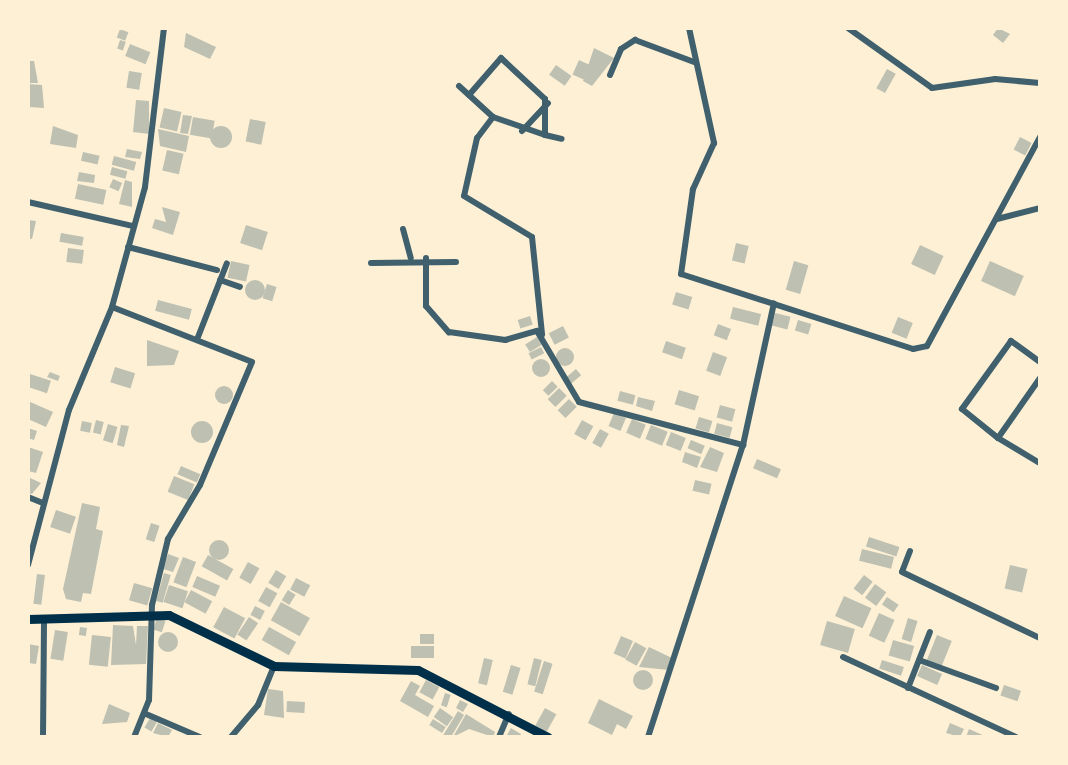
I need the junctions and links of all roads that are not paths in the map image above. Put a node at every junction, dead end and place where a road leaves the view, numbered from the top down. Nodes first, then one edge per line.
1 (164, 28) edge
2 (689, 28) edge
3 (848, 28) edge
4 (694, 62) junction
5 (610, 75) dead end
6 (1040, 83) edge
7 (459, 86) dead end
8 (469, 95) junction
9 (548, 103) junction
10 (493, 117) junction
11 (522, 131) junction
12 (545, 135) junction
13 (1040, 137) edge
14 (562, 139) dead end
15 (28, 202) edge
16 (1040, 208) edge
17 (997, 219) junction
18 (133, 226) junction
19 (403, 229) dead end
20 (128, 247) junction
21 (411, 258) junction
22 (426, 258) junction
23 (456, 262) dead end
24 (227, 263) dead end
25 (371, 263) dead end
26 (217, 270) dead end
27 (220, 280) junction
28 (240, 287) dead end
29 (774, 303) junction
30 (112, 307) junction
31 (542, 334) junction
32 (198, 337) junction
33 (1040, 362) edge
34 (1040, 378) edge
35 (998, 438) junction
36 (743, 445) junction
37 (1039, 461) edge
38 (28, 497) edge
39 (43, 503) junction
40 (910, 551) dead end
41 (28, 565) edge
42 (151, 613) junction
43 (28, 619) edge
44 (44, 621) junction
45 (930, 632) dead end
46 (1040, 638) edge
47 (843, 657) dead end
48 (919, 660) junction
49 (274, 666) junction
50 (908, 688) junction
51 (996, 688) dead end
52 (146, 714) junction
53 (509, 714) junction
54 (43, 737) edge
55 (134, 737) edge
56 (200, 737) edge
57 (231, 737) edge
58 (499, 737) edge
59 (548, 737) edge
60 (648, 737) edge
61 (1016, 737) edge

1 - 18 street
2 - 4 street
3 - 6 street
4 - 5 street
4 - 29 street
7 - 8 street
8 - 9 street
8 - 10 street
9 - 11 street
9 - 12 street
10 - 11 street
10 - 31 street
11 - 12 street
12 - 14 street
13 - 17 street
15 - 18 street
16 - 17 street
17 - 29 street
18 - 20 street
19 - 21 street
20 - 26 street
20 - 30 street
21 - 22 street
21 - 25 street
22 - 23 street
22 - 31 street
24 - 27 street
27 - 28 street
27 - 32 street
29 - 36 street
30 - 32 street
30 - 39 street
31 - 36 street
32 - 42 street
33 - 35 street
34 - 35 street
35 - 37 street
36 - 60 street
38 - 39 street
39 - 41 street
40 - 46 street
42 - 44 main road
42 - 49 main road
42 - 52 street
43 - 44 main road
44 - 54 street
45 - 48 street
47 - 50 street
48 - 50 street
48 - 51 street
49 - 53 main road
49 - 57 street
50 - 61 street
52 - 55 street
52 - 56 street
53 - 58 street
53 - 59 main road

